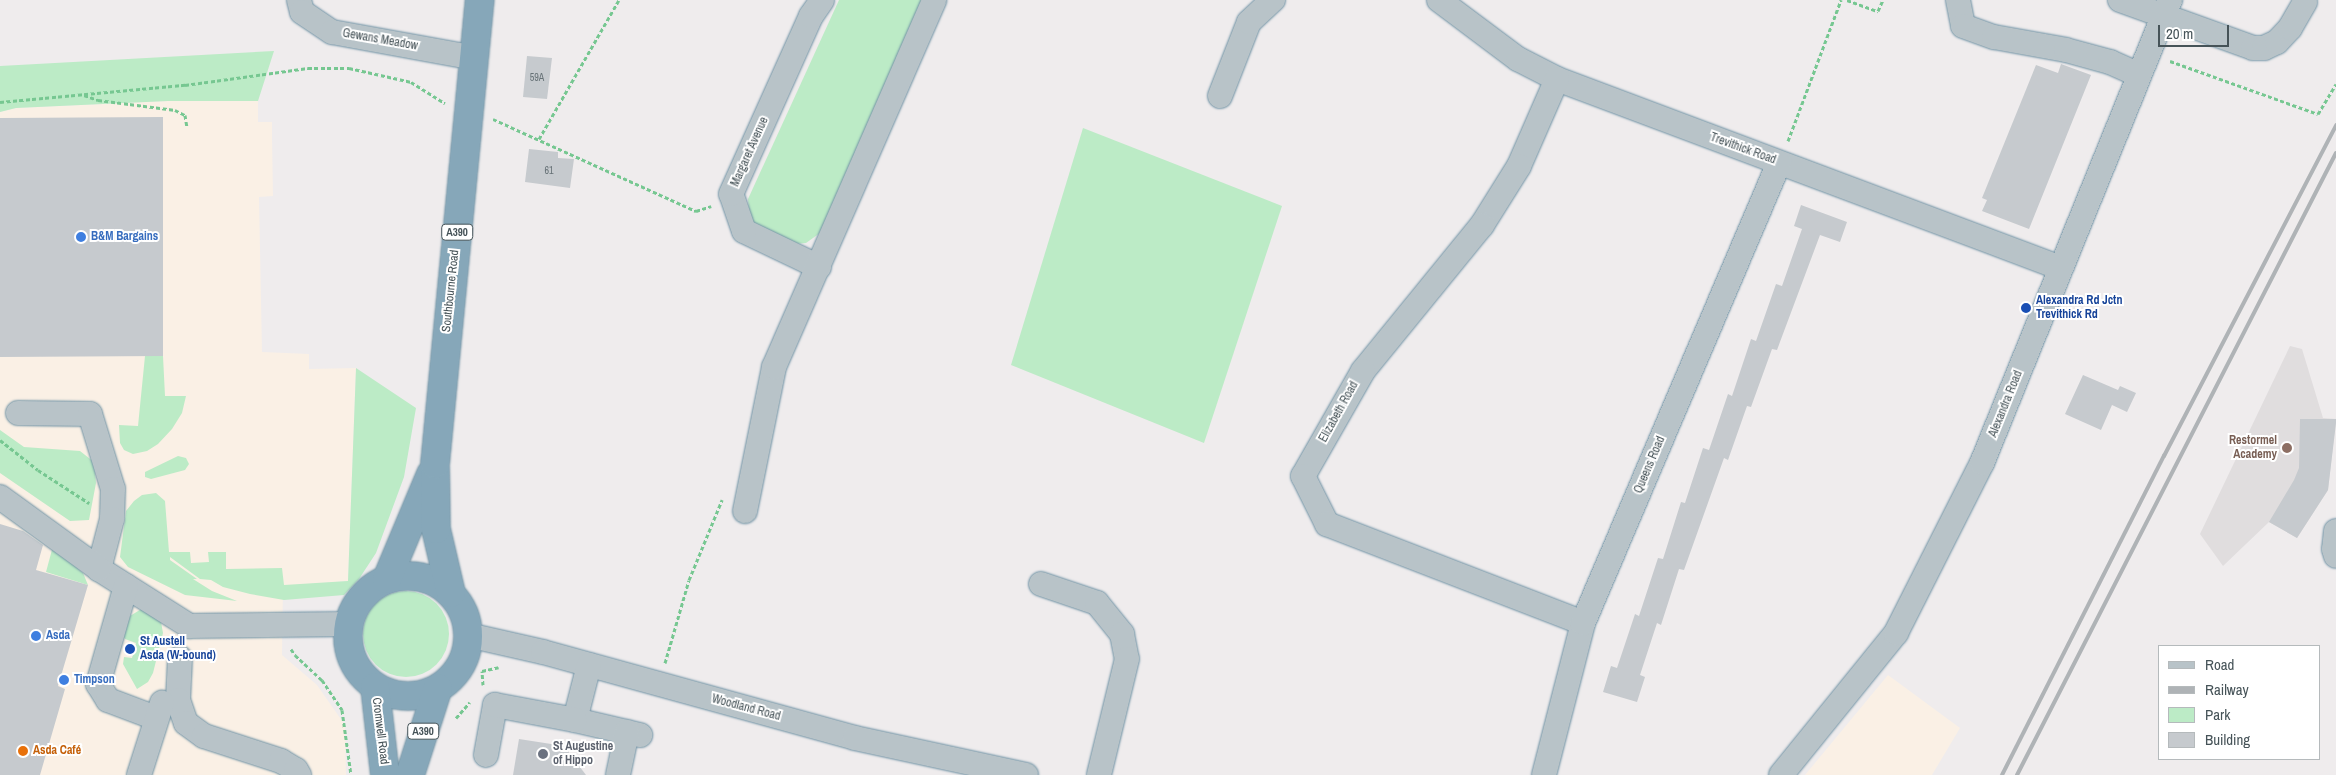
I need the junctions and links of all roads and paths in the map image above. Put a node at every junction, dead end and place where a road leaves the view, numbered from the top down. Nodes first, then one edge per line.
1 (299, 0) edge
2 (480, 0) edge
3 (619, 0) edge
4 (822, 0) edge
5 (934, 0) edge
6 (1273, 0) edge
7 (1439, 0) edge
8 (1841, 0) edge
9 (1847, 0) edge
10 (1884, 0) edge
11 (1958, 0) edge
12 (2120, 0) edge
13 (2305, 2) dead end
14 (2167, 8) edge
15 (2148, 51) junction
16 (475, 58) junction
17 (2139, 75) junction
18 (1557, 79) junction
19 (2336, 84) edge
20 (81, 94) junction
21 (1220, 96) dead end
22 (0, 102) edge
23 (470, 112) junction
24 (187, 126) dead end
25 (539, 139) junction
26 (1780, 162) junction
27 (733, 198) junction
28 (819, 267) junction
29 (2061, 268) junction
30 (18, 413) dead end
31 (0, 440) edge
32 (435, 464) junction
33 (0, 497) edge
34 (745, 511) joint
35 (112, 519) junction
36 (2336, 531) edge
37 (2336, 556) edge
38 (99, 569) junction
39 (387, 579) junction
40 (1041, 584) dead end
41 (126, 586) junction
42 (451, 593) junction
43 (1582, 622) junction
44 (348, 624) junction
45 (189, 626) junction
46 (468, 636) junction
47 (289, 644) dead end
48 (180, 658) junction
49 (589, 665) junction
50 (657, 684) junction
51 (374, 687) junction
52 (438, 688) junction
53 (156, 718) junction
54 (575, 720) junction
55 (486, 755) dead end
56 (950, 767) edge
57 (139, 775) edge
58 (299, 775) edge
59 (351, 775) edge
60 (386, 775) edge
61 (410, 775) edge
62 (618, 775) edge
63 (1026, 775) edge
64 (1099, 775) edge
65 (1544, 775) edge
66 (1781, 775) edge

1 - 16 street, Gewans Meadow
2 - 16 highway, Southbourne Road / A390
3 - 25 path
4 - 27 street, Margaret Avenue
5 - 28 street
6 - 21 street
7 - 18 street, Trevithick Road
8 - 26 path
9 - 10 path
11 - 17 street
12 - 14 street
13 - 14 street
14 - 15 street, Alexandra Road
15 - 17 street, Alexandra Road
15 - 19 path
16 - 23 highway, Southbourne Road / A390
17 - 29 street, Alexandra Road
18 - 26 street, Trevithick Road
18 - 43 street, Elizabeth Road
20 - 22 path
20 - 23 path
20 - 24 path
23 - 25 path
23 - 32 highway, Southbourne Road / A390
25 - 27 path
26 - 29 street, Trevithick Road
26 - 43 street, Queens Road
27 - 28 street, Margaret Avenue
28 - 34 street
29 - 66 street, Alexandra Road
30 - 35 street
31 - 35 path
32 - 39 highway, Southbourne Road / A390
32 - 42 highway, Southbourne Road / A390
33 - 38 street
34 - 50 path
35 - 38 street
36 - 37 street
38 - 41 street
39 - 42 highway, A390
39 - 44 highway, A390
40 - 64 street
41 - 45 street
41 - 53 street
42 - 46 highway, A390
43 - 65 street, Queens Road
44 - 45 street
44 - 51 highway, A390
45 - 48 street
46 - 49 street, Woodland Road
46 - 52 highway, A390
47 - 59 path
48 - 53 street
48 - 58 street
49 - 50 street, Woodland Road
49 - 54 street
50 - 56 street, Woodland Road
51 - 52 highway, A390
51 - 60 highway, Cromwell Road
52 - 61 highway, A390
53 - 57 street
54 - 55 street
54 - 62 street
56 - 63 street, Woodland Road

